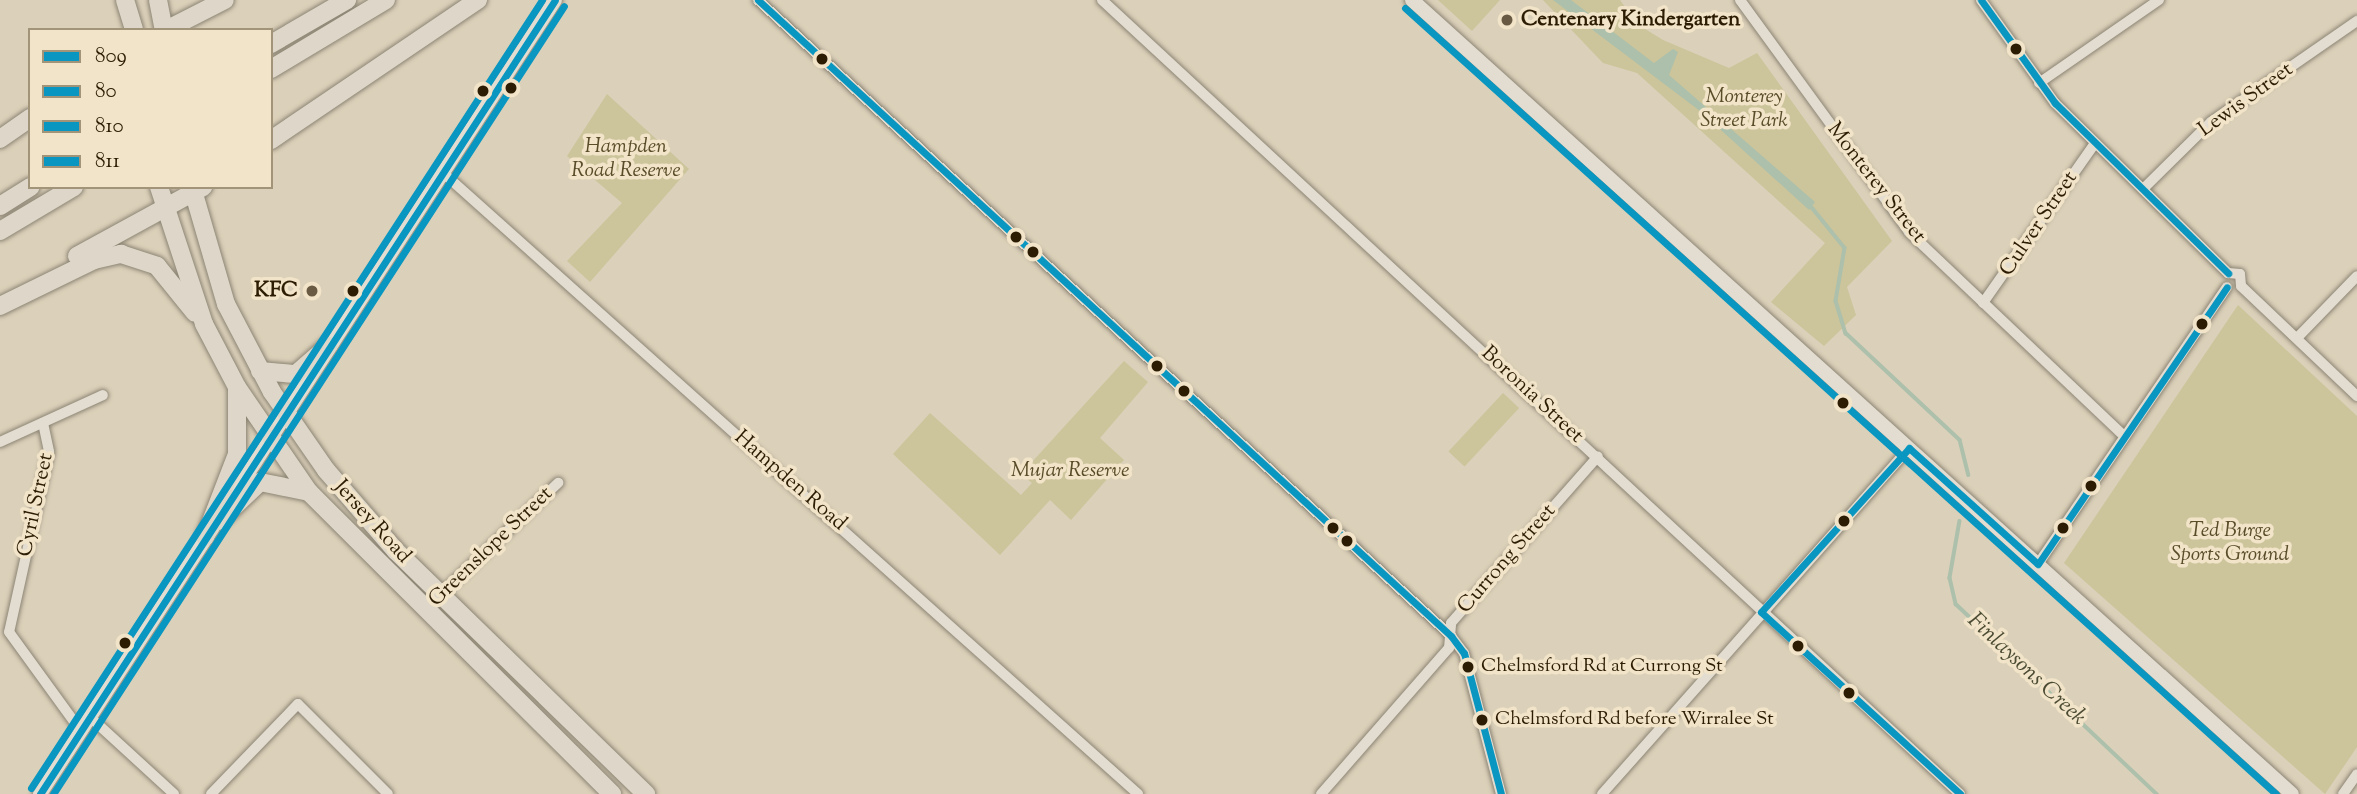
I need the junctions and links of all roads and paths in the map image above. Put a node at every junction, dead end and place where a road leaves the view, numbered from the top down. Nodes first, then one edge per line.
1 (125, 0) edge
2 (158, 0) edge
3 (225, 0) edge
4 (347, 0) edge
5 (387, 0) edge
6 (478, 0) edge
7 (555, 0) edge
8 (758, 0) edge
9 (1101, 0) edge
10 (1412, 0) edge
11 (1740, 0) edge
12 (1980, 0) edge
13 (2159, 0) edge
14 (2357, 21) edge
15 (133, 28) edge
16 (165, 28) edge
17 (169, 28) edge
18 (273, 43) edge
19 (273, 68) edge
20 (2039, 83) junction
21 (28, 119) edge
22 (0, 139) edge
23 (273, 139) edge
24 (2095, 143) junction
25 (441, 172) junction
26 (28, 189) edge
27 (71, 189) edge
28 (160, 189) edge
29 (196, 189) edge
30 (2143, 189) junction
31 (0, 206) edge
32 (166, 210) junction
33 (0, 231) edge
34 (2228, 273) junction
35 (2357, 276) edge
36 (2241, 286) junction
37 (2227, 287) junction
38 (0, 295) edge
39 (1983, 303) junction
40 (0, 306) edge
41 (204, 324) junction
42 (2297, 338) junction
43 (328, 346) junction
44 (260, 371) junction
45 (237, 387) junction
46 (103, 395) dead end
47 (2357, 396) edge
48 (285, 413) junction
49 (43, 423) junction
50 (270, 436) junction
51 (2123, 436) junction
52 (0, 442) edge
53 (1909, 448) junction
54 (1598, 456) junction
55 (558, 482) dead end
56 (309, 492) junction
57 (205, 537) junction
58 (2038, 564) junction
59 (440, 594) junction
60 (423, 612) junction
61 (1761, 612) junction
62 (1451, 636) junction
63 (90, 717) junction
64 (81, 731) junction
65 (2357, 774) edge
66 (40, 794) edge
67 (174, 794) edge
68 (211, 794) edge
69 (388, 794) edge
70 (612, 794) edge
71 (646, 794) edge
72 (1138, 794) edge
73 (1321, 794) edge
74 (1501, 794) edge
75 (1602, 794) edge
76 (1960, 794) edge
77 (2292, 794) edge
78 (2343, 794) edge

1 - 15 highway
2 - 16 highway
3 - 17 highway
4 - 18 highway
5 - 19 highway
6 - 23 highway
7 - 25 main road
8 - 62 street
9 - 54 street, Boronia Street
10 - 53 main road
11 - 39 street, Monterey Street
12 - 20 street
13 - 20 street
14 - 30 street, Lewis Street
20 - 24 street
21 - 22 highway
24 - 30 street
24 - 39 street, Culver Street
25 - 43 main road
25 - 72 street, Hampden Road
26 - 31 highway
27 - 33 highway
28 - 32 highway, Jersey Road
29 - 32 highway
29 - 44 highway, Jersey Road
30 - 34 street
32 - 38 highway
32 - 41 highway, Jersey Road
34 - 36 street
34 - 37 street
35 - 42 street
36 - 37 street
36 - 42 street
37 - 51 street
39 - 51 street, Monterey Street
40 - 41 highway
41 - 45 highway, Jersey Road
42 - 47 street
43 - 44 highway
43 - 48 main road
44 - 48 highway, Jersey Road
45 - 50 highway, Jersey Road
45 - 57 highway
46 - 49 street
48 - 50 main road
48 - 59 highway, Jersey Road
49 - 52 street
49 - 64 street, Cyril Street
50 - 56 highway, Jersey Road
50 - 57 main road
51 - 58 street
53 - 58 main road
53 - 61 street
54 - 61 street, Boronia Street
54 - 62 street, Currong Street
55 - 59 street, Greenslope Street
56 - 57 highway
56 - 60 highway, Jersey Road
57 - 63 main road
58 - 77 main road
59 - 60 street, Greenslope Street
59 - 71 highway, Jersey Road
60 - 70 highway, Jersey Road
61 - 75 street
61 - 76 street, Boronia Street
62 - 73 street, Currong Street
62 - 74 street
63 - 64 main road
63 - 67 street
64 - 66 main road
65 - 78 street
68 - 69 street

